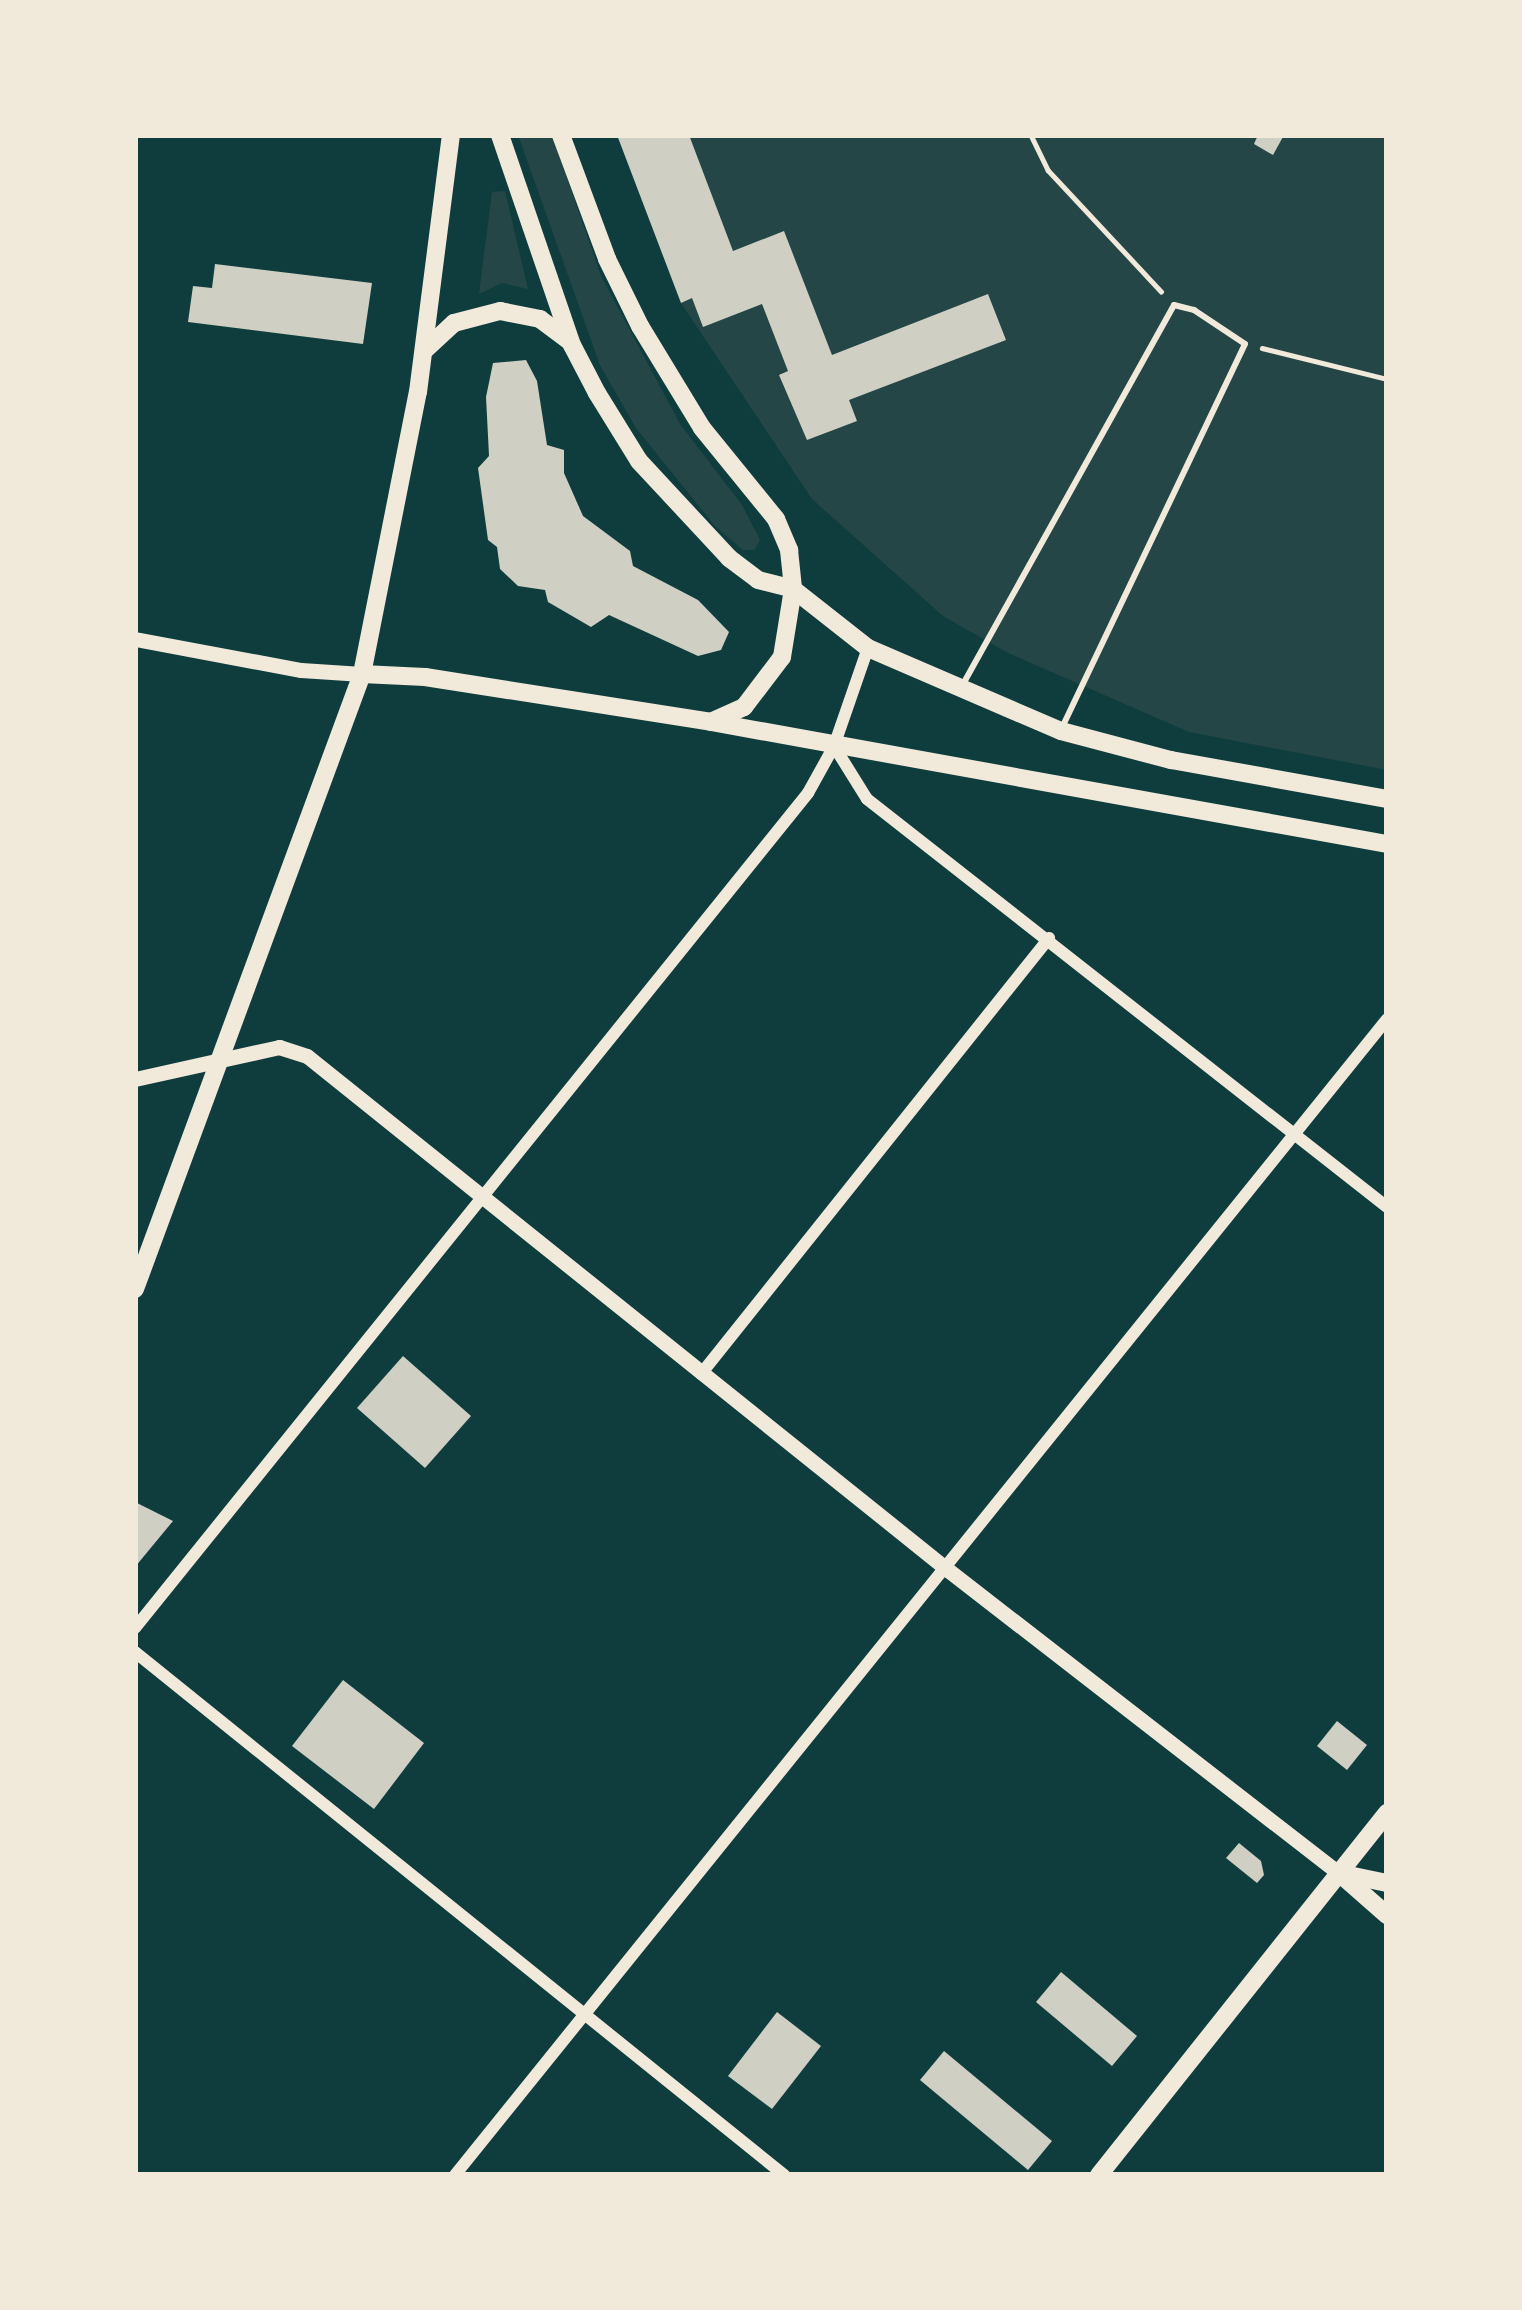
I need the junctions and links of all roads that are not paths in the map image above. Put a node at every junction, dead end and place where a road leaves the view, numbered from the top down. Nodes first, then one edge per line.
1 (451, 135) edge
2 (500, 135) edge
3 (561, 135) edge
4 (572, 345) junction
5 (424, 352) junction
6 (793, 589) junction
7 (135, 639) edge
8 (868, 648) junction
9 (362, 674) junction
10 (960, 689) junction
11 (711, 722) junction
12 (1060, 730) junction
13 (834, 746) junction
14 (1387, 799) edge
15 (1387, 844) edge
16 (1049, 938) junction
17 (1387, 1019) edge
18 (221, 1064) junction
19 (135, 1079) edge
20 (1298, 1135) junction
21 (483, 1195) junction
22 (1387, 1207) edge
23 (135, 1289) edge
24 (701, 1374) junction
25 (948, 1570) junction
26 (135, 1628) edge
27 (135, 1652) edge
28 (1387, 1814) edge
29 (1339, 1873) junction
30 (1387, 1883) edge
31 (1387, 1915) edge
32 (584, 2017) junction
33 (455, 2175) edge
34 (784, 2175) edge
35 (1099, 2175) edge

1 - 5 main road
2 - 4 main road
3 - 6 main road
4 - 5 main road
4 - 6 main road
5 - 9 main road
6 - 8 main road
6 - 11 main road
7 - 9 street
8 - 10 main road
8 - 13 street
9 - 11 main road
9 - 18 main road
10 - 12 main road
10 - 12 lane
11 - 13 main road
12 - 14 main road
13 - 15 main road
13 - 16 street
13 - 21 street
16 - 20 street
16 - 24 street
17 - 20 street
18 - 19 street
18 - 21 street
18 - 23 main road
20 - 22 street
20 - 25 street
21 - 24 street
21 - 26 street
24 - 25 street
25 - 29 street
25 - 32 street
27 - 32 street
28 - 29 main road
29 - 30 main road
29 - 31 main road
29 - 35 main road
32 - 33 street
32 - 34 street

